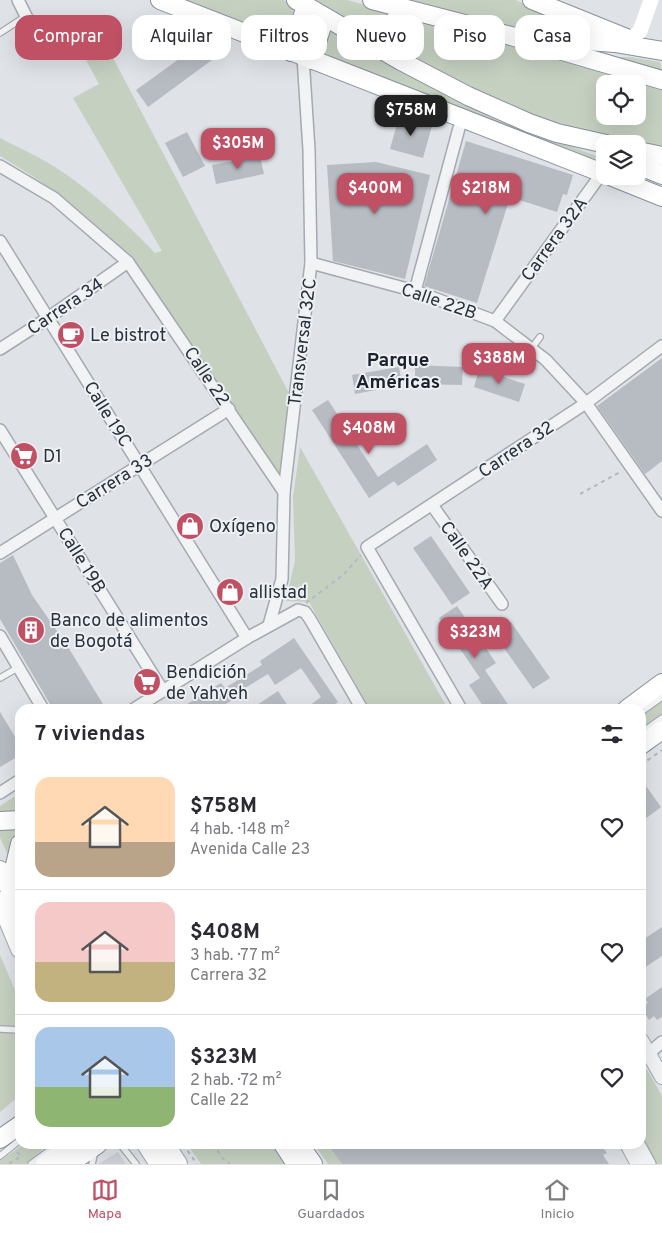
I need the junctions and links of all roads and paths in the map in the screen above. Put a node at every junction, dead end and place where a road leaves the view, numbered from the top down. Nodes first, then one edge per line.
1 (18, 0) edge
2 (160, 0) edge
3 (372, 0) edge
4 (532, 0) edge
5 (652, 0) edge
6 (656, 0) edge
7 (662, 2) edge
8 (301, 3) edge
9 (418, 13) junction
10 (26, 15) edge
11 (322, 15) edge
12 (327, 18) edge
13 (15, 23) edge
14 (241, 32) edge
15 (0, 33) edge
16 (511, 36) junction
17 (631, 39) junction
18 (662, 41) edge
19 (662, 51) edge
20 (301, 60) edge
21 (311, 60) edge
22 (401, 61) junction
23 (662, 80) edge
24 (459, 128) dead end
25 (596, 146) edge
26 (646, 152) edge
27 (662, 156) edge
28 (0, 166) edge
29 (646, 168) edge
30 (596, 171) edge
31 (662, 175) edge
32 (597, 185) edge
33 (631, 185) edge
34 (662, 197) edge
35 (0, 241) edge
36 (128, 262) junction
37 (311, 263) junction
38 (415, 291) junction
39 (48, 318) junction
40 (495, 321) junction
41 (540, 337) dead end
42 (662, 346) edge
43 (0, 348) edge
44 (531, 349) junction
45 (586, 403) junction
46 (229, 409) junction
47 (0, 430) edge
48 (140, 464) junction
49 (630, 466) junction
50 (284, 492) junction
51 (580, 494) dead end
52 (432, 505) junction
53 (660, 506) edge
54 (56, 518) junction
55 (367, 547) junction
56 (0, 553) edge
57 (502, 604) dead end
58 (300, 611) junction
59 (269, 625) junction
60 (0, 636) edge
61 (247, 638) junction
62 (20, 667) junction
63 (0, 678) edge
64 (662, 683) edge
65 (163, 691) junction
66 (662, 697) edge
67 (39, 704) edge
68 (142, 704) edge
69 (359, 704) edge
70 (458, 704) edge
71 (634, 704) edge
72 (646, 708) edge
73 (662, 718) edge
74 (646, 729) edge
75 (662, 730) edge
76 (646, 741) edge
77 (662, 750) edge
78 (646, 761) edge
79 (15, 783) edge
80 (0, 793) edge
81 (15, 820) edge
82 (0, 821) edge
83 (15, 865) edge
84 (0, 870) edge
85 (12, 904) edge
86 (15, 921) edge
87 (0, 1029) edge
88 (15, 1030) edge
89 (662, 1042) edge
90 (646, 1048) edge
91 (649, 1053) junction
92 (662, 1077) edge
93 (15, 1128) edge
94 (0, 1139) edge
95 (15, 1144) edge
96 (64, 1149) edge
97 (90, 1149) edge
98 (96, 1149) edge
99 (124, 1149) edge
100 (150, 1149) edge
101 (168, 1149) edge
102 (186, 1149) edge
103 (217, 1149) edge
104 (286, 1149) edge
105 (303, 1149) edge
106 (630, 1149) edge
107 (642, 1149) edge
108 (0, 1156) edge
109 (12, 1156) dead end
110 (46, 1158) edge
111 (10, 1164) edge
112 (31, 1164) edge
113 (69, 1164) edge
114 (92, 1164) edge
115 (136, 1164) edge
116 (160, 1164) edge
117 (178, 1164) edge
118 (197, 1164) edge
119 (230, 1164) edge
120 (296, 1164) edge
121 (313, 1164) edge
122 (638, 1164) edge
123 (650, 1164) edge

1 - 10 street
2 - 14 main road
3 - 9 main road
4 - 17 main road
5 - 17 main road
6 - 7 main road
8 - 11 main road
9 - 16 main road
9 - 22 main road
12 - 22 main road
13 - 15 lane
16 - 19 main road
16 - 23 main road
17 - 19 main road
18 - 19 main road
20 - 37 street, Transversal 32C
21 - 30 main road
22 - 25 main road
24 - 38 street
26 - 27 main road
28 - 36 street, Calle 22
29 - 31 main road
32 - 40 street, Carrera 32A
33 - 34 main road
35 - 39 street, Calle 19C
36 - 39 street, Carrera 34
36 - 46 street, Calle 22
37 - 38 street, Calle 22B
37 - 50 street, Transversal 32C
38 - 40 street, Calle 22B
39 - 43 street, Carrera 34
39 - 48 street, Calle 19C
40 - 44 street, Calle 22B
41 - 44 lane
42 - 45 street, Carrera 32
44 - 45 street, Calle 22B
45 - 49 street, Calle 22B
45 - 52 street, Carrera 32
46 - 48 street, Carrera 33
46 - 50 street, Calle 22
47 - 54 street, Calle 19B
48 - 54 street, Carrera 33
48 - 61 street, Calle 19C
49 - 51 path
49 - 53 street, Calle 22B
50 - 59 street, Transversal 32C
52 - 55 street, Carrera 32
52 - 57 street, Calle 22A
54 - 56 street, Carrera 33
54 - 65 street, Calle 19B
55 - 58 path
55 - 70 street
58 - 59 street
58 - 69 street
59 - 61 street
60 - 62 street
61 - 65 street
62 - 63 lane
62 - 67 street
64 - 71 main road
65 - 68 street
66 - 72 lane
73 - 74 lane
75 - 76 main road
77 - 78 path
79 - 80 street
81 - 82 main road
83 - 85 main road
84 - 85 main road
85 - 86 main road
87 - 88 lane
89 - 91 street
90 - 91 street
91 - 92 street
93 - 94 main road
95 - 108 lane
96 - 110 main road
97 - 113 main road
98 - 114 lane
99 - 115 lane
100 - 116 main road
101 - 117 main road
102 - 118 path
103 - 119 path
104 - 120 main road
105 - 121 main road
106 - 122 street
107 - 123 street
109 - 111 path
110 - 112 lane

